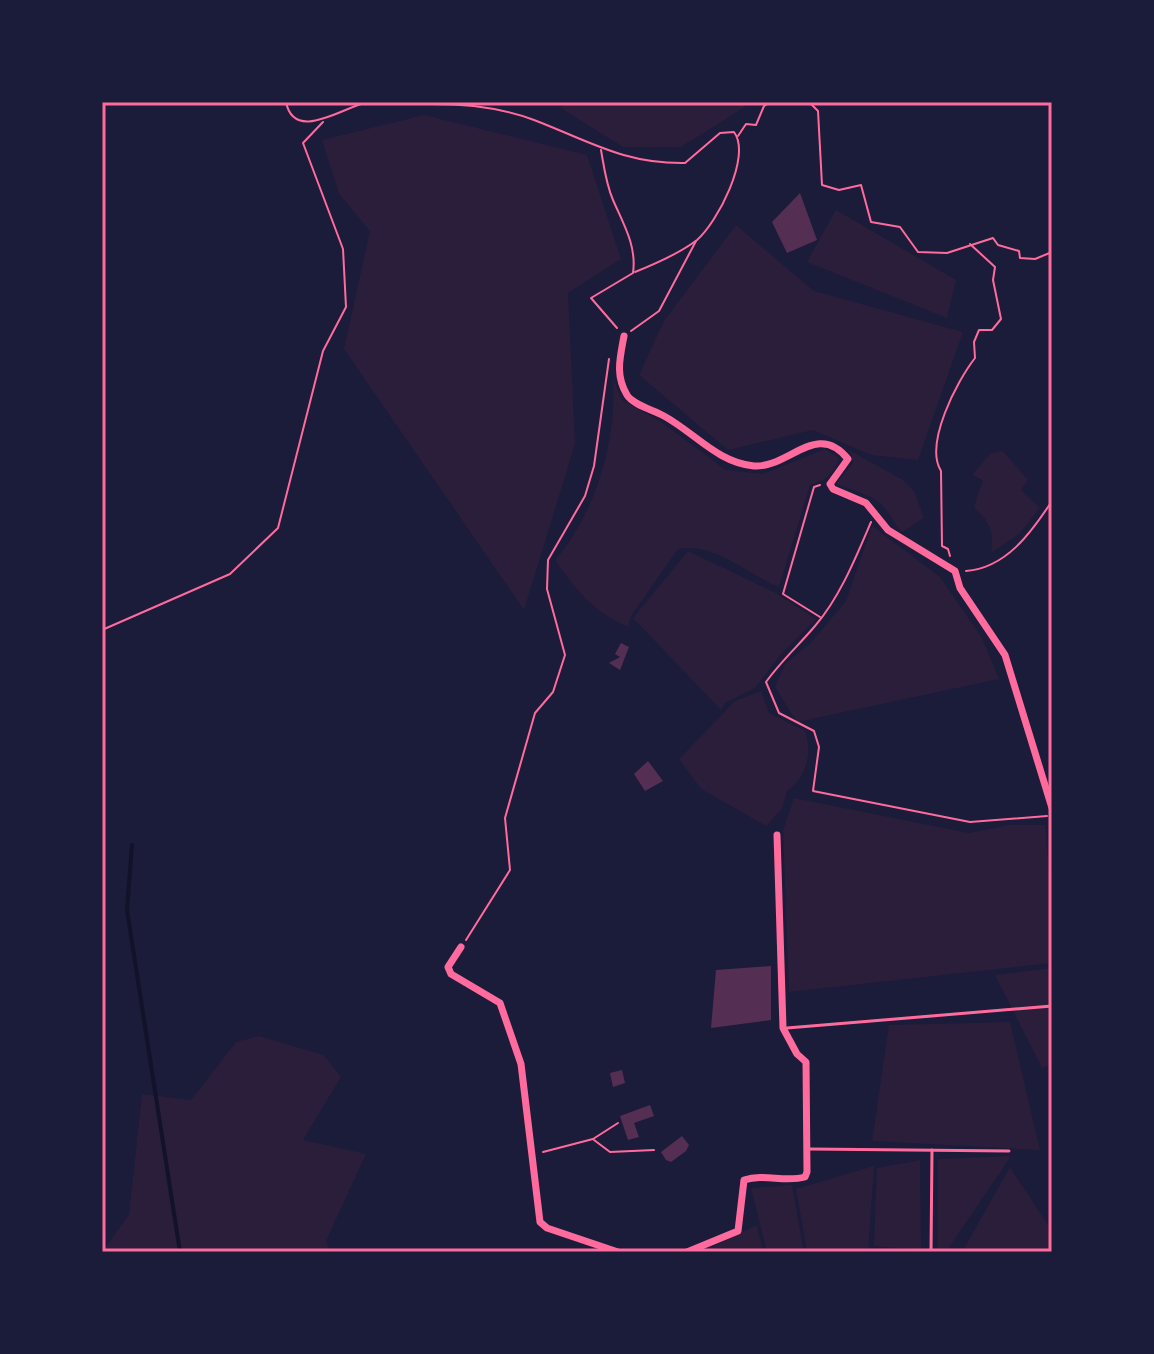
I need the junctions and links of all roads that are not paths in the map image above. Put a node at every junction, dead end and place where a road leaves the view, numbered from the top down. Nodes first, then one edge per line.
1 (624, 336) road end
2 (1052, 808) edge
3 (777, 835) dead end
4 (461, 947) road end
5 (1052, 1006) edge
6 (783, 1028) junction
7 (806, 1149) junction
8 (932, 1150) junction
9 (1009, 1151) dead end
10 (618, 1252) edge
11 (687, 1252) edge
12 (931, 1252) edge

1 - 2 street
3 - 6 street
4 - 10 street
5 - 6 lane
6 - 7 street
7 - 8 lane
7 - 11 street
8 - 9 lane
8 - 12 lane

